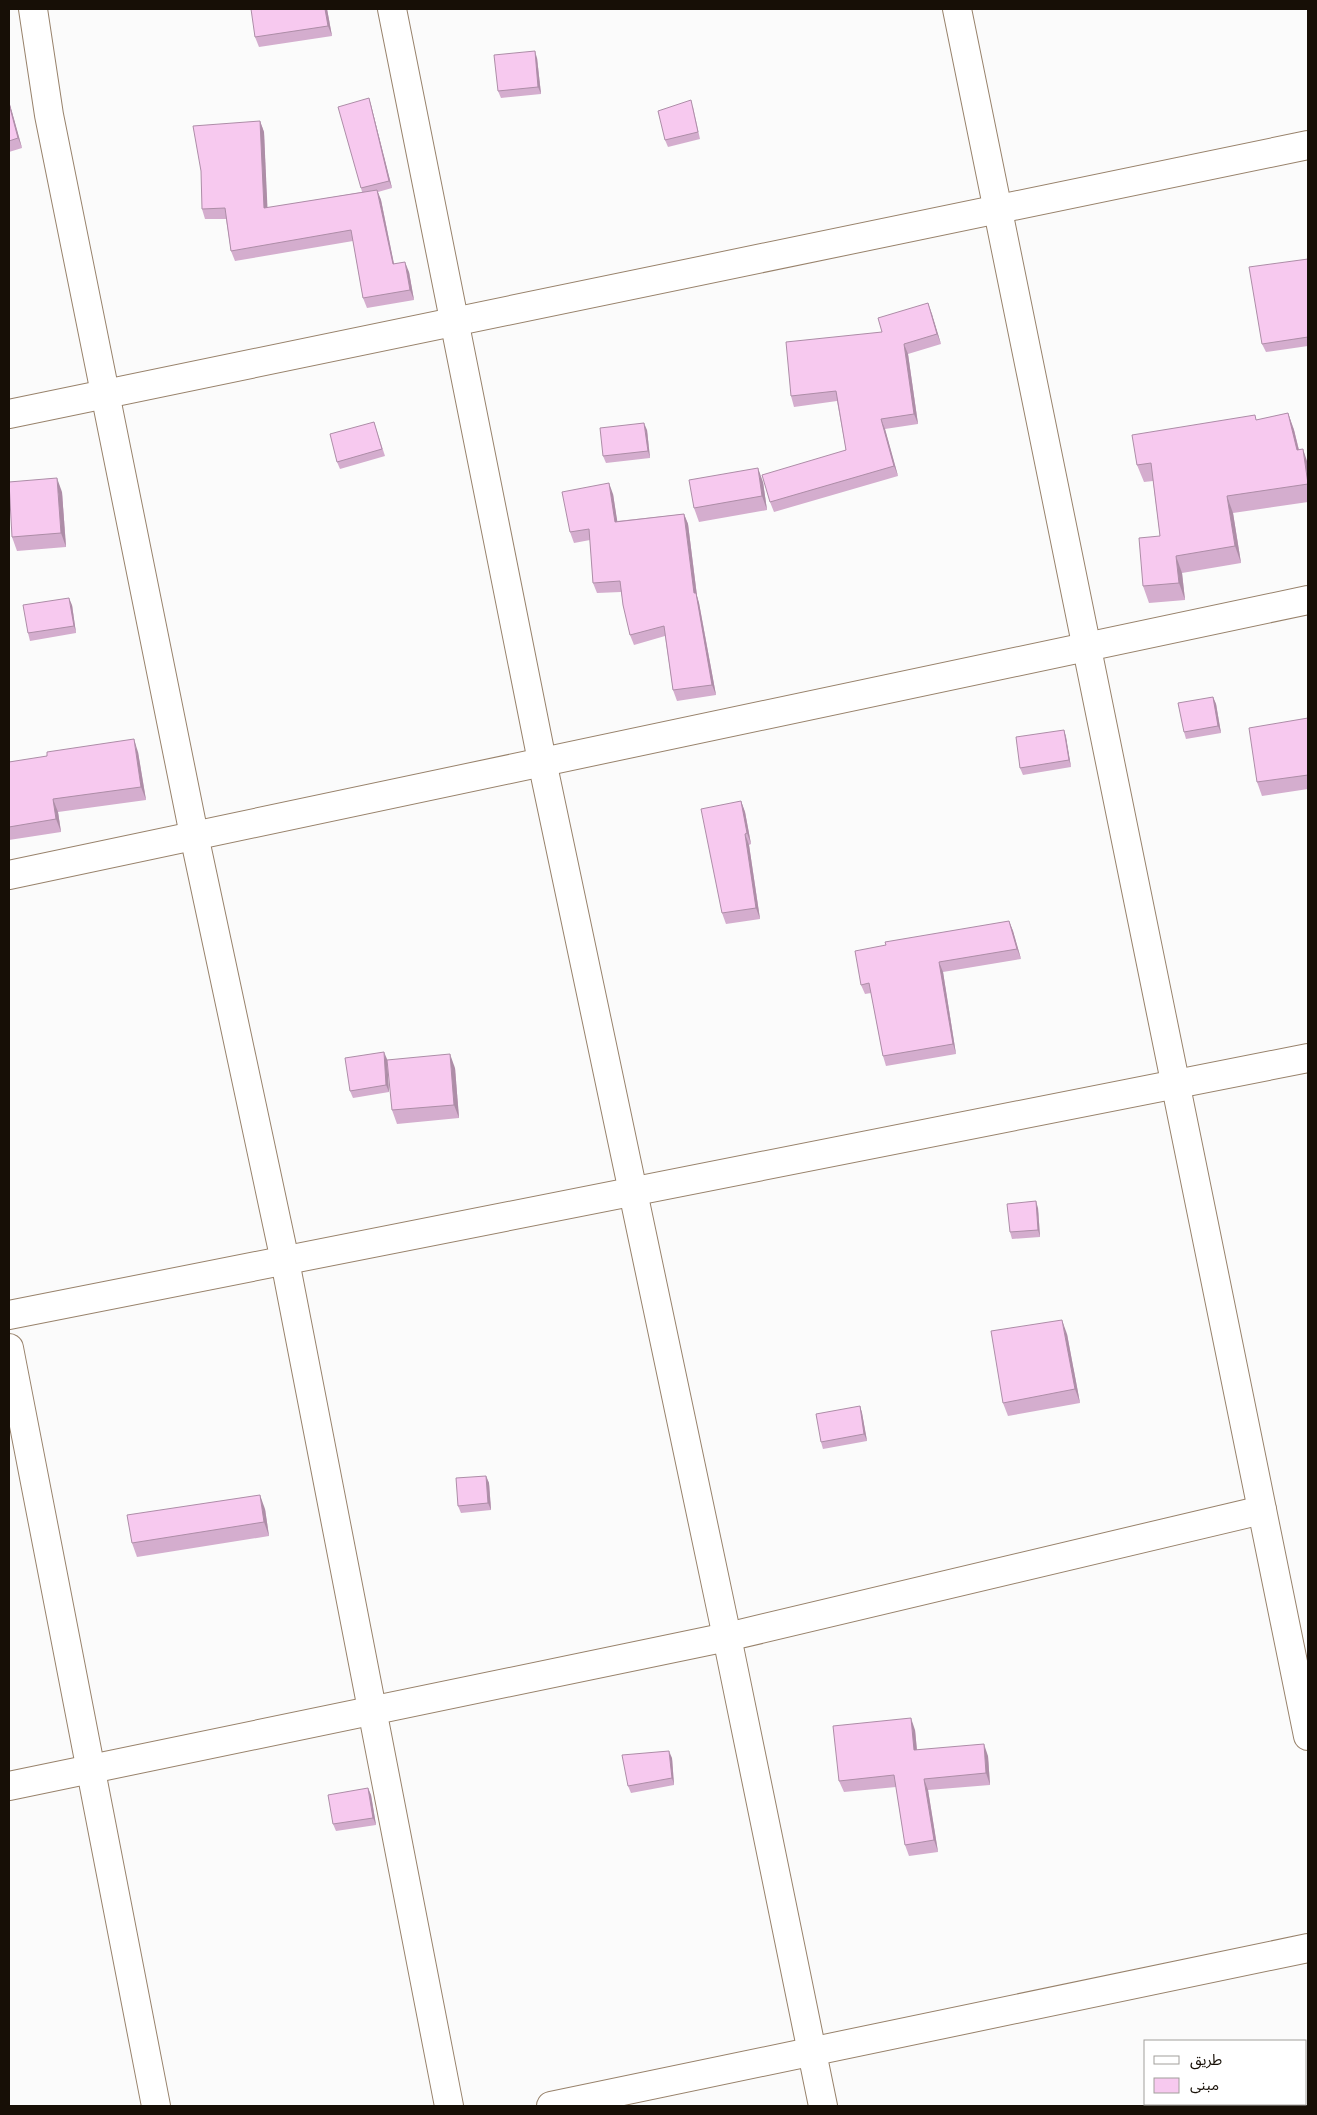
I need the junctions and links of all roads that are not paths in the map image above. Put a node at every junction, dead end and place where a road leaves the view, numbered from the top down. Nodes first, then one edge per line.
1 (34, 9) edge
2 (392, 9) edge
3 (957, 9) edge
4 (1308, 145) edge
5 (998, 209) junction
6 (455, 321) junction
7 (106, 394) junction
8 (9, 414) edge
9 (1308, 600) edge
10 (1087, 645) junction
11 (542, 761) junction
12 (194, 835) junction
13 (9, 875) edge
14 (1308, 1058) edge
15 (1177, 1084) junction
16 (633, 1192) junction
17 (284, 1261) junction
18 (9, 1315) edge
19 (9, 1348) edge
20 (1262, 1510) junction
21 (727, 1637) junction
22 (372, 1710) junction
23 (1308, 1736) edge
24 (90, 1769) junction
25 (9, 1786) edge
26 (1308, 1948) edge
27 (812, 2052) junction
28 (156, 2106) edge
29 (449, 2106) edge
30 (551, 2106) edge
31 (823, 2106) edge

1 - 7 street
2 - 6 street
3 - 5 street
4 - 5 street
5 - 6 street
5 - 10 street
6 - 7 street
6 - 11 street
7 - 8 street
7 - 12 street
9 - 10 street
10 - 11 street
10 - 15 street
11 - 12 street
11 - 16 street
12 - 13 street
12 - 17 street
14 - 15 street
15 - 16 street
15 - 20 street
16 - 17 street
16 - 21 street
17 - 18 street
17 - 22 street
19 - 24 street
20 - 21 street
20 - 23 street
21 - 22 street
21 - 27 street
22 - 24 street
22 - 29 street
24 - 25 street
24 - 28 street
26 - 27 street
27 - 30 street
27 - 31 street

